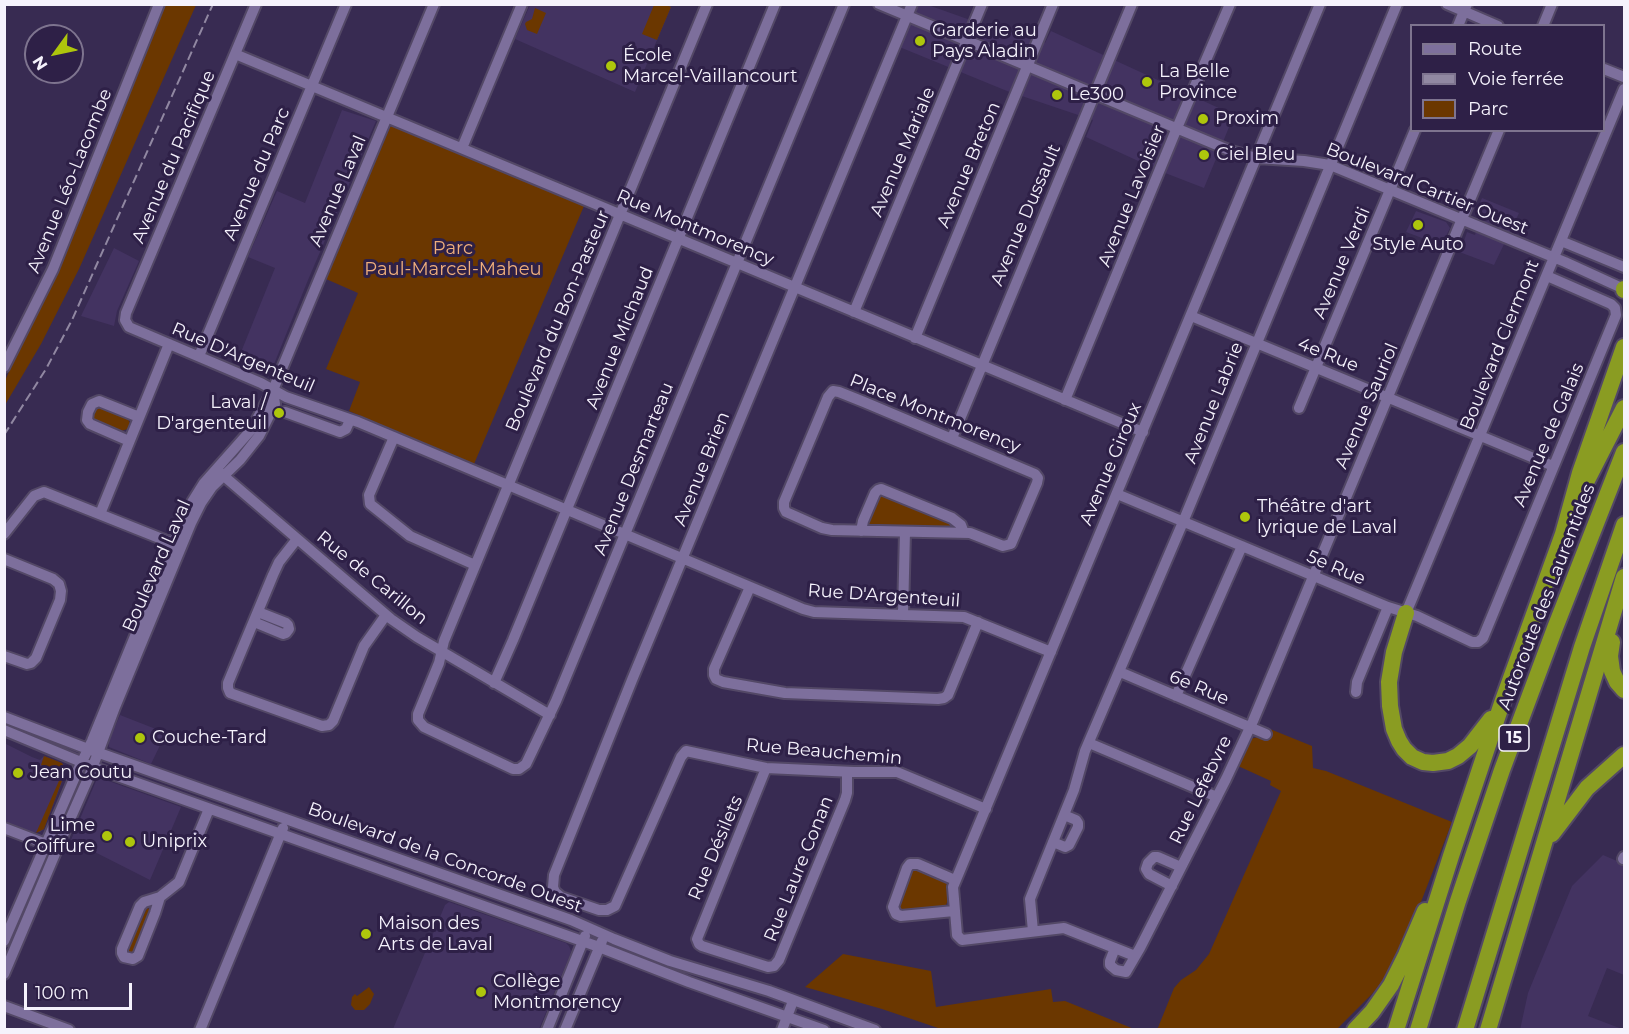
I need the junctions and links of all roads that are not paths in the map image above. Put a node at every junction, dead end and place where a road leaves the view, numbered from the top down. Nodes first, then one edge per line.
1 (159, 4) edge
2 (256, 4) edge
3 (346, 4) edge
4 (434, 4) edge
5 (522, 4) edge
6 (707, 4) edge
7 (775, 4) edge
8 (844, 4) edge
9 (879, 4) edge
10 (912, 4) edge
11 (982, 4) edge
12 (1053, 4) edge
13 (1132, 4) edge
14 (1230, 4) edge
15 (1307, 4) edge
16 (1397, 4) edge
17 (1447, 4) edge
18 (1552, 4) edge
19 (1319, 7) edge
20 (1465, 8) edge
21 (907, 16) junction
22 (1459, 24) edge
23 (1494, 24) edge
24 (1544, 24) edge
25 (967, 41) junction
26 (235, 54) junction
27 (1028, 66) junction
28 (1605, 69) edge
29 (1624, 77) edge
30 (312, 86) junction
31 (1624, 89) edge
32 (1094, 94) junction
33 (387, 117) junction
34 (1177, 129) junction
35 (1414, 132) edge
36 (1498, 132) edge
37 (462, 148) junction
38 (1257, 158) junction
39 (1330, 165) junction
40 (1390, 190) junction
41 (621, 214) junction
42 (1462, 219) junction
43 (679, 238) junction
44 (1561, 241) junction
45 (1554, 258) junction
46 (737, 263) junction
47 (1624, 267) edge
48 (1547, 276) junction
49 (795, 287) junction
50 (1624, 289) edge
51 (854, 312) junction
52 (1191, 316) junction
53 (126, 323) joint
54 (915, 338) junction
55 (1256, 343) junction
56 (169, 344) junction
57 (1624, 347) edge
58 (199, 356) junction
59 (982, 365) junction
60 (4, 367) edge
61 (1316, 368) junction
62 (273, 390) junction
63 (1389, 398) junction
64 (1065, 400) junction
65 (1299, 408) dead end
66 (1624, 408) edge
67 (285, 412) dead end
68 (139, 417) junction
69 (350, 420) junction
70 (1143, 432) junction
71 (1480, 436) junction
72 (393, 437) junction
73 (952, 438) junction
74 (129, 441) junction
75 (1624, 452) edge
76 (1553, 466) junction
77 (220, 472) junction
78 (508, 486) junction
79 (1117, 494) junction
80 (566, 511) junction
81 (100, 514) junction
82 (1183, 522) junction
83 (1624, 525) edge
84 (861, 531) junction
85 (905, 532) junction
86 (964, 533) junction
87 (4, 534) edge
88 (1563, 534) junction
89 (625, 535) junction
90 (297, 539) junction
91 (176, 545) junction
92 (1242, 546) junction
93 (4, 559) edge
94 (683, 559) junction
95 (476, 565) junction
96 (1313, 576) junction
97 (1624, 578) edge
98 (750, 586) junction
99 (1388, 607) junction
100 (1406, 613) junction
101 (386, 615) junction
102 (903, 615) junction
103 (978, 622) junction
104 (1477, 642) joint
105 (441, 651) junction
106 (1051, 652) junction
107 (4, 656) edge
108 (1120, 672) junction
109 (494, 682) junction
110 (1624, 690) edge
111 (1356, 692) dead end
112 (1176, 696) junction
113 (1502, 703) junction
114 (550, 715) junction
115 (4, 717) edge
116 (1250, 728) junction
117 (4, 730) edge
118 (1266, 734) dead end
119 (1089, 743) junction
120 (93, 750) junction
121 (1624, 755) edge
122 (82, 761) junction
123 (93, 767) junction
124 (766, 768) junction
125 (847, 772) junction
126 (1217, 798) junction
127 (209, 808) junction
128 (986, 809) junction
129 (1064, 814) junction
130 (286, 819) junction
131 (4, 828) edge
132 (281, 834) junction
133 (1053, 842) junction
134 (45, 844) junction
135 (1544, 844) junction
136 (57, 848) junction
137 (1451, 856) junction
138 (1181, 867) junction
139 (955, 880) junction
140 (1172, 886) junction
141 (160, 897) junction
142 (611, 909) joint
143 (954, 911) junction
144 (589, 927) junction
145 (1034, 931) junction
146 (604, 935) junction
147 (4, 941) edge
148 (698, 941) joint
149 (583, 942) junction
150 (599, 947) junction
151 (1115, 948) junction
152 (1135, 956) junction
153 (4, 974) edge
154 (793, 1001) junction
155 (4, 1006) edge
156 (787, 1017) junction
157 (69, 1029) edge
158 (200, 1029) edge
159 (547, 1029) edge
160 (565, 1029) edge
161 (782, 1029) edge
162 (824, 1029) edge
163 (875, 1029) edge
164 (1355, 1029) edge
165 (1396, 1029) edge
166 (1418, 1029) edge
167 (1465, 1029) edge
168 (1488, 1029) edge

1 - 60 street, Avenue Léo-Lacombe
2 - 26 street, Avenue du Pacifique
3 - 30 street, Avenue du Parc
4 - 33 street, Avenue Laval
5 - 37 street
6 - 41 street, Boulevard du Bon-Pasteur
7 - 43 street, Avenue Michaud
8 - 46 street, Avenue Desmarteau
9 - 21 street, Boulevard Cartier Ouest
10 - 21 street, Avenue Brien
11 - 25 street, Avenue Mariale
12 - 27 street, Avenue Breton
13 - 32 street, Avenue Dussault
14 - 34 street, Avenue Lavoisier
15 - 19 street
16 - 39 street, Avenue Labrie
17 - 20 street
18 - 24 street
19 - 38 street, Avenue Giroux
20 - 22 street
20 - 23 street
21 - 25 street, Boulevard Cartier Ouest
21 - 49 street, Avenue Brien
25 - 27 street, Boulevard Cartier Ouest
25 - 51 street, Avenue Mariale
26 - 30 street, Rue Montmorency
26 - 53 street, Avenue du Pacifique
27 - 32 street, Boulevard Cartier Ouest
27 - 54 street, Avenue Breton
28 - 29 street
30 - 33 street, Rue Montmorency
30 - 58 street, Avenue du Parc
31 - 44 street, Boulevard Clermont
32 - 34 street, Boulevard Cartier Ouest
32 - 59 street, Avenue Dussault
33 - 37 street, Rue Montmorency
33 - 62 street, Avenue Laval
34 - 38 street, Boulevard Cartier Ouest
34 - 64 street, Avenue Lavoisier
35 - 40 street, Avenue Verdi
36 - 42 street, Avenue Sauriol
37 - 41 street, Rue Montmorency
38 - 39 street, Boulevard Cartier Ouest
38 - 52 street, Avenue Giroux
39 - 40 street, Boulevard Cartier Ouest
39 - 55 street, Avenue Labrie
40 - 42 street, Boulevard Cartier Ouest
40 - 61 street, Avenue Verdi
41 - 43 street, Rue Montmorency
41 - 78 street, Boulevard du Bon-Pasteur
42 - 45 street, Boulevard Cartier Ouest
42 - 63 street, Avenue Sauriol
43 - 46 street, Rue Montmorency
43 - 80 street, Avenue Michaud
44 - 45 street, Boulevard Clermont
44 - 47 street
45 - 48 street, Boulevard Clermont
45 - 50 street, Boulevard Cartier Ouest
46 - 49 street, Rue Montmorency
46 - 89 street, Avenue Desmarteau
48 - 71 street, Boulevard Clermont
48 - 76 street, Avenue de Galais
49 - 51 street, Rue Montmorency
49 - 94 street, Avenue Brien
51 - 54 street, Rue Montmorency
52 - 55 street, 4e Rue
52 - 70 street, Avenue Giroux
53 - 56 street, Rue D'Argenteuil
54 - 59 street, Rue Montmorency
55 - 61 street, 4e Rue
55 - 82 street, Avenue Labrie
56 - 58 street, Rue D'Argenteuil
56 - 68 street
57 - 88 highway
58 - 62 street, Rue D'Argenteuil
59 - 64 street, Rue Montmorency
59 - 73 street, Avenue Dussault
61 - 63 street, 4e Rue
61 - 65 street, Avenue Verdi
62 - 69 street, Rue D'Argenteuil
62 - 77 street, Boulevard Laval
63 - 71 street, 4e Rue
63 - 96 street, Avenue Sauriol
64 - 70 street, Rue Montmorency
66 - 88 highway
67 - 69 street, Rue D'Argenteuil
68 - 74 street
68 - 74 street
69 - 72 street, Rue D'Argenteuil
70 - 79 street, Avenue Giroux
71 - 76 street, 4e Rue
71 - 100 street, Boulevard Clermont
72 - 78 street, Rue D'Argenteuil
72 - 95 street
73 - 84 street, Place Montmorency
73 - 86 street, Place Montmorency
74 - 81 street
75 - 166 highway, Autoroute des Laurentides / 15
76 - 104 street, Avenue de Galais
77 - 90 street, Rue de Carillon
77 - 91 street, Boulevard Laval
78 - 80 street, Rue D'Argenteuil
78 - 95 street, Boulevard du Bon-Pasteur
79 - 82 street, 5e Rue
79 - 106 street, Avenue Giroux
80 - 89 street, Rue D'Argenteuil
80 - 109 street, Avenue Michaud
81 - 87 street
81 - 91 street
82 - 92 street, 5e Rue
82 - 108 street, Avenue Labrie
83 - 167 highway, 15
84 - 85 street, Place Montmorency
84 - 86 street, Place Montmorency
85 - 86 street, Place Montmorency
85 - 102 street
88 - 113 highway
89 - 94 street, Rue D'Argenteuil
89 - 114 street, Avenue Desmarteau
90 - 101 street, Rue de Carillon
90 - 101 street
91 - 120 street, Boulevard Laval
92 - 96 street, 5e Rue
92 - 112 street
93 - 107 street
94 - 98 street, Rue D'Argenteuil
94 - 142 street, Avenue Brien
95 - 105 street, Boulevard du Bon-Pasteur
96 - 99 street, 5e Rue
96 - 116 street, Avenue Sauriol
97 - 110 highway
97 - 135 highway
98 - 102 street, Rue D'Argenteuil
98 - 103 street
99 - 100 street, 5e Rue
99 - 111 street
100 - 104 street, 5e Rue
100 - 113 highway
101 - 105 street, Rue de Carillon
102 - 103 street, Rue D'Argenteuil
103 - 106 street, Rue D'Argenteuil
105 - 109 street, Rue de Carillon
105 - 114 street, Avenue Desmarteau
106 - 128 street, Avenue Giroux
108 - 112 street, 6e Rue
108 - 119 street, Avenue Labrie
109 - 114 street, Rue de Carillon
112 - 116 street, 6e Rue
113 - 137 highway
115 - 120 street, Boulevard de la Concorde Ouest
116 - 118 street, 6e Rue
116 - 126 street, Rue Lefebvre
117 - 122 street, Boulevard de la Concorde Ouest
119 - 126 street
119 - 129 street, Avenue Labrie
120 - 122 street, Boulevard Laval
120 - 123 street, Boulevard Laval
120 - 130 street, Boulevard de la Concorde Ouest
121 - 135 highway
122 - 123 street, Boulevard de la Concorde Ouest
122 - 134 street, Boulevard Laval
123 - 127 street, Boulevard de la Concorde Ouest
123 - 136 street, Boulevard Laval
124 - 125 street, Rue Beauchemin
124 - 142 street, Rue Beauchemin
124 - 148 street, Rue Désilets
125 - 128 street, Rue Beauchemin
125 - 148 street, Rue Laure Conan
126 - 138 street, Rue Lefebvre
127 - 132 street, Boulevard de la Concorde Ouest
127 - 141 street
128 - 139 street, Avenue Giroux
129 - 133 street, Avenue Labrie
129 - 133 street
130 - 132 street
130 - 144 street, Boulevard de la Concorde Ouest
131 - 134 street
132 - 149 street, Boulevard de la Concorde Ouest
132 - 158 street
133 - 145 street, Avenue Labrie
134 - 136 street
134 - 147 street, Boulevard Laval
135 - 168 highway
136 - 153 street, Boulevard Laval
137 - 164 highway
137 - 165 highway
138 - 140 street, Rue Lefebvre
138 - 140 street, Rue Lefebvre
139 - 143 street, Avenue Giroux
139 - 143 street
140 - 152 street, Rue Lefebvre
141 - 141 street
143 - 145 street, Avenue Giroux
144 - 146 street, Boulevard de la Concorde Ouest
144 - 149 street
145 - 151 street
146 - 150 street
146 - 154 street, Boulevard de la Concorde Ouest
149 - 150 street, Boulevard de la Concorde Ouest
149 - 159 street
150 - 156 street, Boulevard de la Concorde Ouest
150 - 160 street
151 - 152 street
151 - 152 street, Rue Lefebvre
154 - 156 street
154 - 163 street, Boulevard de la Concorde Ouest
155 - 157 street
156 - 161 street
156 - 162 street, Boulevard de la Concorde Ouest

